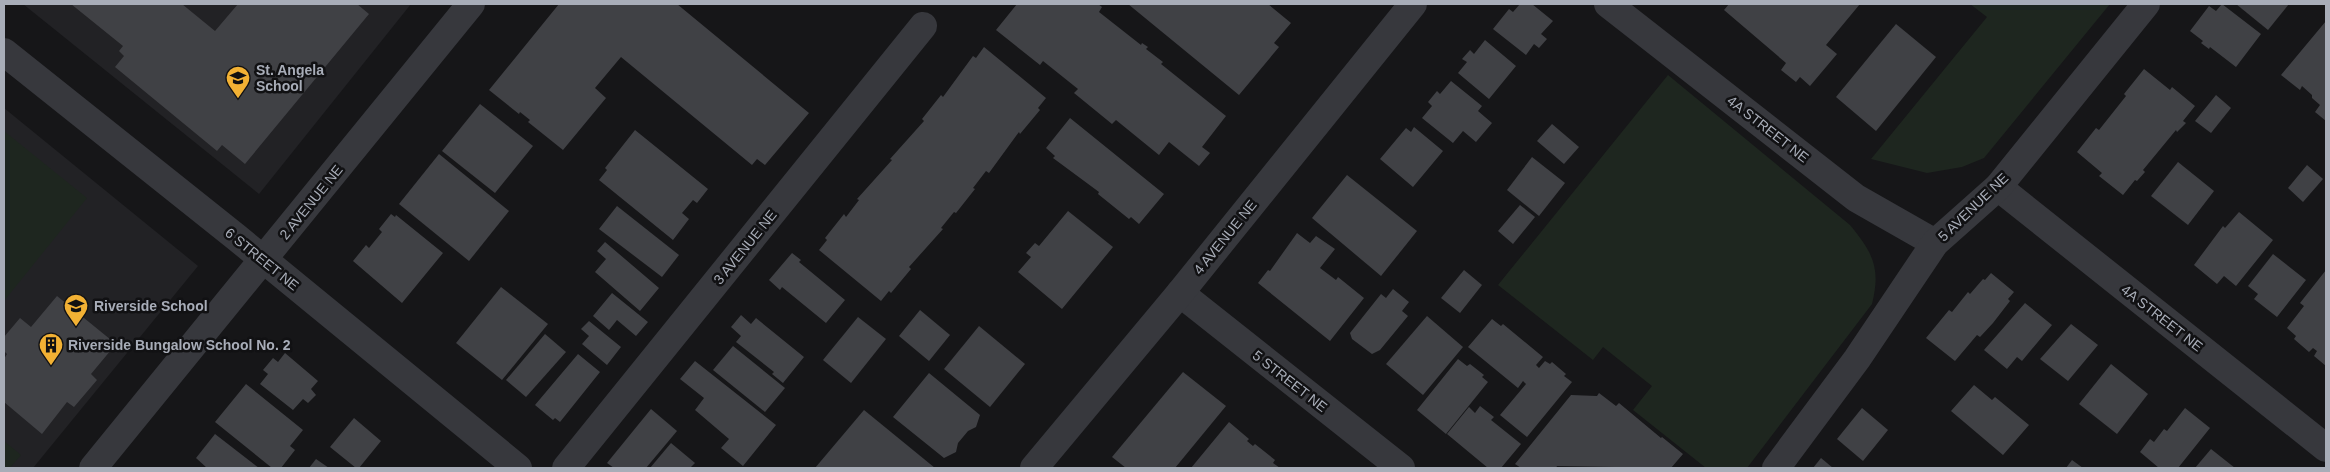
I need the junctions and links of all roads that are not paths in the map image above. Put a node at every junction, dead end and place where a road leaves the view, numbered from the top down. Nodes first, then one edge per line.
1 (471, 4) edge
2 (1413, 4) edge
3 (1608, 4) edge
4 (2146, 4) edge
5 (923, 26) dead end
6 (4, 52) edge
7 (1998, 187) junction
8 (1935, 243) junction
9 (264, 260) junction
10 (1180, 293) junction
11 (2326, 448) edge
12 (93, 468) edge
13 (518, 468) edge
14 (566, 468) edge
15 (1034, 468) edge
16 (1401, 468) edge
17 (1776, 468) edge

1 - 9 street, 2 AVENUE NE
2 - 10 street, 4 AVENUE NE
3 - 8 street, 4A STREET NE
4 - 7 street, 5 AVENUE NE
5 - 14 street, 3 AVENUE NE
6 - 9 street, 6 STREET NE
7 - 8 street, 5 AVENUE NE
7 - 11 street, 4A STREET NE
8 - 17 street, 5 AVENUE NE
9 - 12 street, 2 AVENUE NE
9 - 13 street, 6 STREET NE
10 - 15 street, 4 AVENUE NE
10 - 16 street, 5 STREET NE

